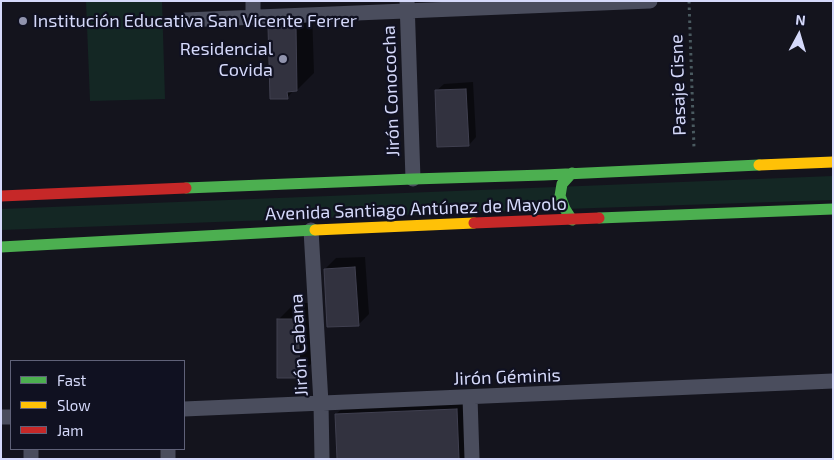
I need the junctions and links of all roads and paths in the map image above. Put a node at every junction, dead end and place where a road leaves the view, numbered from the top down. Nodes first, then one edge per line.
1 (252, 1) edge
2 (650, 1) edge
3 (689, 1) edge
4 (562, 3) edge
5 (407, 7) edge
6 (253, 18) junction
7 (185, 20) dead end
8 (833, 162) edge
9 (695, 168) junction
10 (572, 174) junction
11 (544, 175) junction
12 (413, 178) junction
13 (1, 196) edge
14 (833, 209) edge
15 (572, 220) junction
16 (545, 221) junction
17 (311, 230) junction
18 (1, 247) edge
19 (833, 381) edge
20 (470, 397) junction
21 (321, 404) junction
22 (185, 410) edge
23 (322, 459) edge
24 (472, 459) edge

1 - 6 street
2 - 4 street
3 - 9 path, Pasaje Cisne
4 - 5 street
5 - 6 street
5 - 12 street, Jirón Conococha
6 - 7 street
8 - 9 main road, Avenida Santiago Antúnez de Mayolo
9 - 10 main road, Avenida Santiago Antúnez de Mayolo
10 - 11 main road, Avenida Santiago Antúnez de Mayolo
10 - 15 main road
11 - 12 main road, Avenida Santiago Antúnez de Mayolo
11 - 16 main road
12 - 13 main road, Avenida Santiago Antúnez de Mayolo
14 - 15 main road, Avenida Santiago Antúnez de Mayolo
15 - 16 main road, Avenida Santiago Antúnez de Mayolo
16 - 17 main road, Avenida Santiago Antúnez de Mayolo
17 - 18 main road, Avenida Santiago Antúnez de Mayolo
17 - 21 street, Jirón Cabana
19 - 20 street, Jirón Géminis
20 - 21 street, Jirón Géminis
20 - 24 street
21 - 22 street, Jirón Géminis
21 - 23 street, Jirón Cabana

